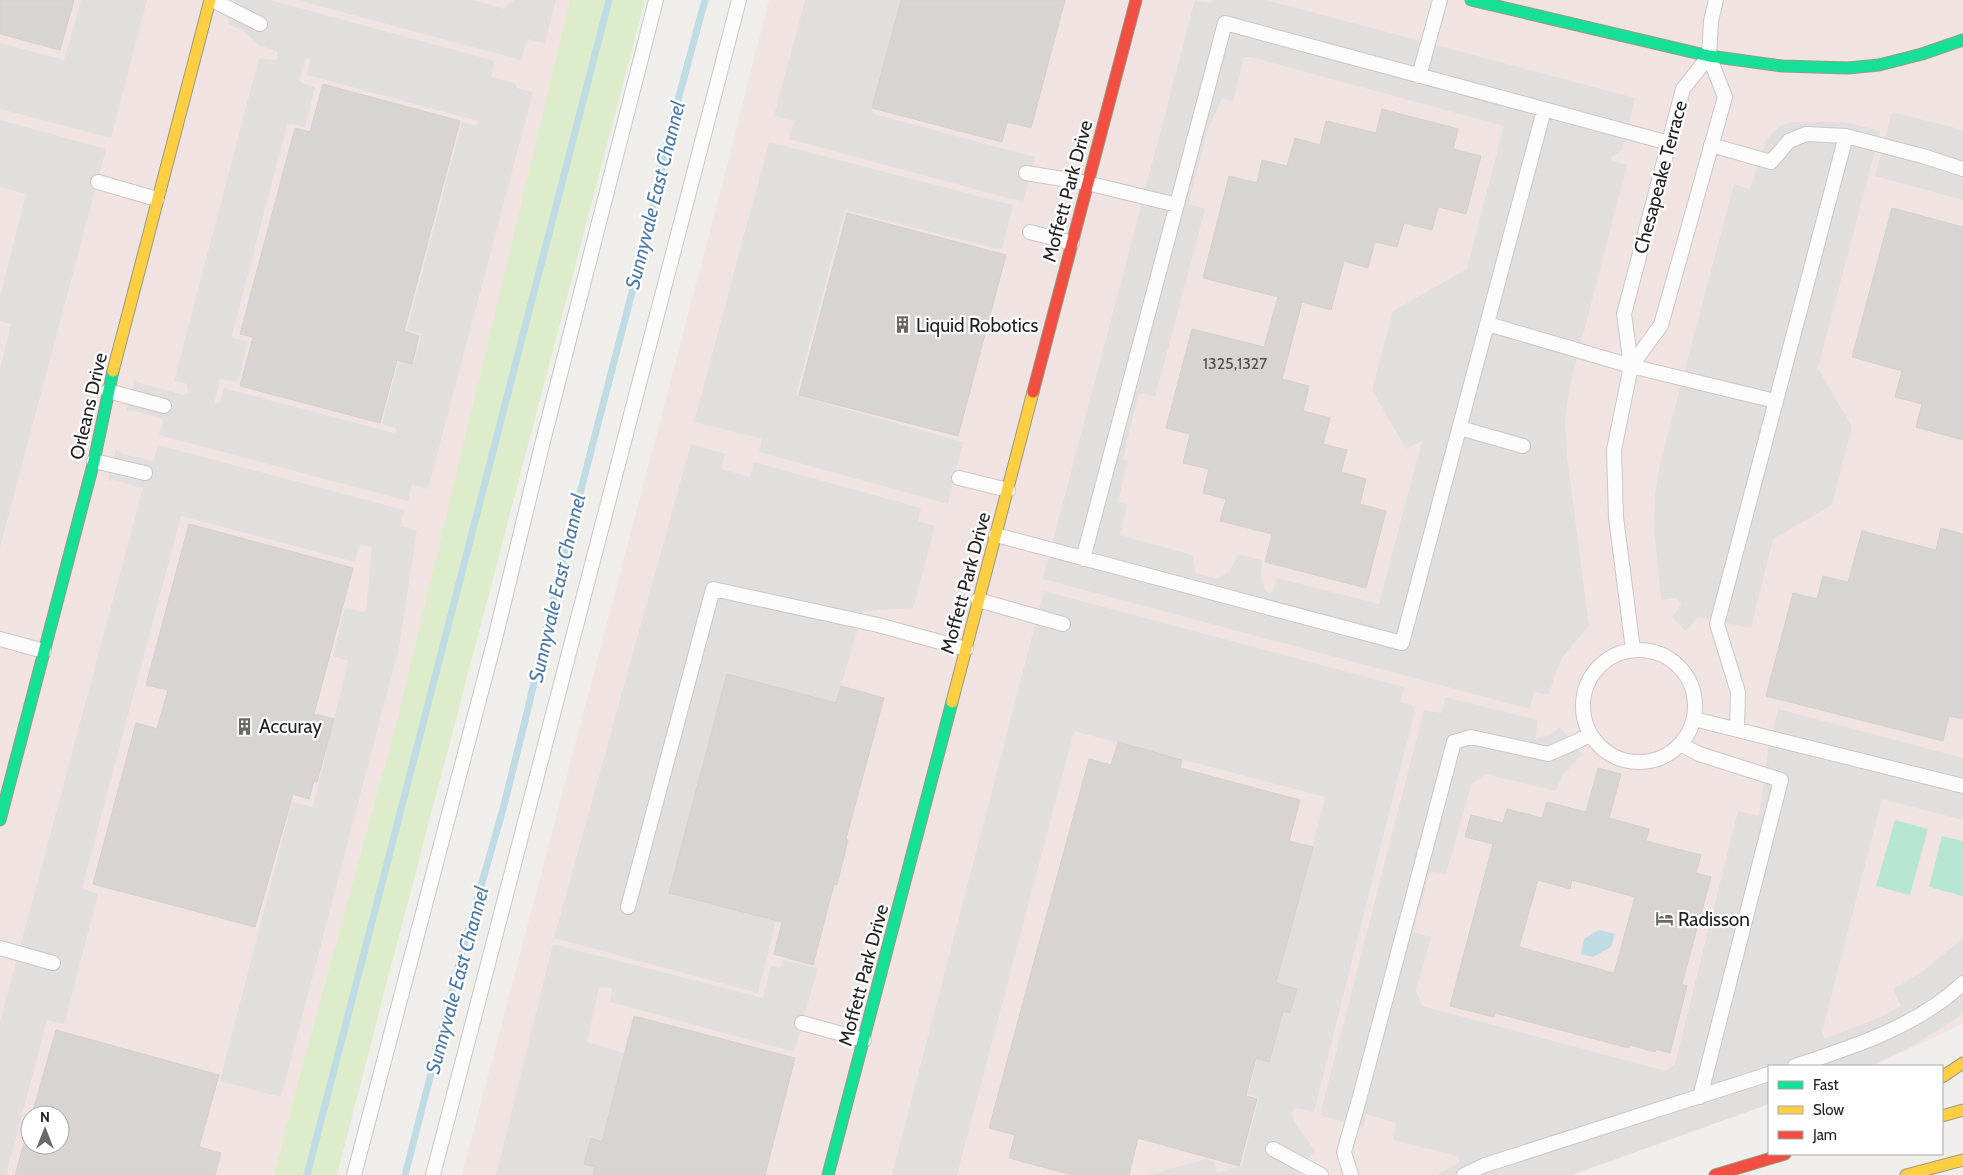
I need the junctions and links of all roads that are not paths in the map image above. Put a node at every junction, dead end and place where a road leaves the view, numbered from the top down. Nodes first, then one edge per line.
1 (211, 0) edge
2 (656, 0) edge
3 (739, 0) edge
4 (1136, 0) edge
5 (1440, 0) edge
6 (1471, 0) edge
7 (1716, 0) edge
8 (260, 24) dead end
9 (1963, 40) edge
10 (1709, 56) junction
11 (1419, 76) junction
12 (1544, 110) junction
13 (1846, 136) junction
14 (1669, 143) junction
15 (1712, 145) junction
16 (1963, 169) edge
17 (1026, 173) dead end
18 (98, 182) dead end
19 (1087, 183) junction
20 (156, 199) junction
21 (1177, 205) junction
22 (1030, 232) dead end
23 (1072, 243) junction
24 (1488, 324) junction
25 (1631, 366) junction
26 (108, 392) junction
27 (1775, 401) junction
28 (164, 406) dead end
29 (1460, 428) junction
30 (1524, 446) dead end
31 (94, 461) junction
32 (145, 473) dead end
33 (959, 478) dead end
34 (1008, 490) junction
35 (996, 535) junction
36 (1083, 559) junction
37 (978, 600) junction
38 (1063, 624) dead end
39 (0, 640) edge
40 (966, 649) junction
41 (1633, 650) junction
42 (44, 651) junction
43 (1694, 719) junction
44 (1737, 729) junction
45 (1590, 734) junction
46 (1680, 744) junction
47 (1963, 786) edge
48 (0, 820) edge
49 (628, 907) dead end
50 (0, 948) edge
51 (53, 962) dead end
52 (1963, 983) edge
53 (802, 1023) dead end
54 (864, 1040) junction
55 (1963, 1063) edge
56 (1798, 1065) edge
57 (1768, 1074) edge
58 (1943, 1076) edge
59 (1700, 1097) junction
60 (1963, 1110) edge
61 (1943, 1116) edge
62 (1273, 1149) dead end
63 (1775, 1155) edge
64 (1963, 1160) edge
65 (354, 1175) edge
66 (434, 1175) edge
67 (828, 1175) edge
68 (1321, 1175) edge
69 (1351, 1175) edge
70 (1464, 1175) edge
71 (1715, 1175) edge
72 (1906, 1175) edge

1 - 8 lane
1 - 20 main road, Orleans Drive
2 - 65 lane
3 - 66 lane
4 - 19 main road, Moffett Park Drive
5 - 11 lane
6 - 10 main road
7 - 10 lane
9 - 10 main road
10 - 14 lane, Chesapeake Terrace
10 - 15 lane, Chesapeake Terrace
11 - 12 lane
11 - 21 lane
12 - 14 lane
12 - 24 lane
13 - 15 lane
13 - 16 lane
13 - 27 lane
14 - 25 lane, Chesapeake Terrace
15 - 25 lane, Chesapeake Terrace
17 - 19 lane
18 - 20 lane
19 - 21 lane
19 - 23 main road, Moffett Park Drive
20 - 26 main road, Orleans Drive
21 - 36 lane
22 - 23 lane
23 - 34 main road, Moffett Park Drive
24 - 25 lane
24 - 29 lane
25 - 27 lane
25 - 41 lane, Chesapeake Terrace
26 - 28 lane
26 - 31 main road, Orleans Drive
27 - 44 lane
29 - 30 lane
29 - 36 lane
31 - 32 lane
31 - 42 main road, Orleans Drive
33 - 34 lane
34 - 35 main road, Moffett Park Drive
35 - 36 lane
35 - 37 main road, Moffett Park Drive
37 - 38 lane
37 - 40 main road, Moffett Park Drive
39 - 42 lane
40 - 49 lane
40 - 54 main road, Moffett Park Drive
41 - 43 lane
41 - 45 lane
42 - 48 main road, Orleans Drive
43 - 44 lane
43 - 46 lane
44 - 47 lane
45 - 46 lane
45 - 69 lane
46 - 59 lane
50 - 51 lane
52 - 56 lane
53 - 54 lane
54 - 67 main road, Moffett Park Drive
55 - 58 main road
57 - 59 lane
59 - 70 lane
60 - 61 main road
62 - 68 lane
63 - 71 main road
64 - 72 main road

